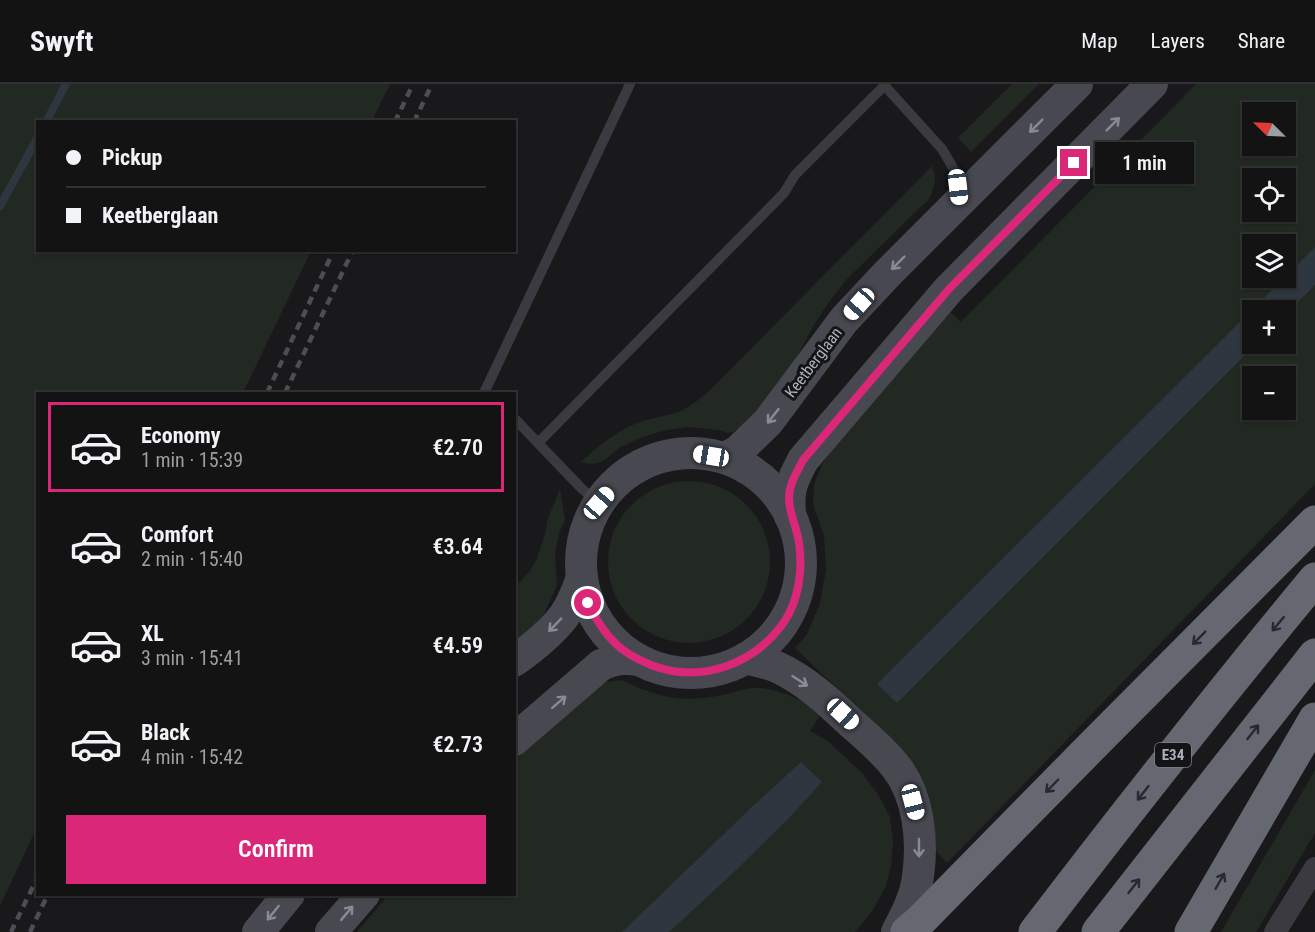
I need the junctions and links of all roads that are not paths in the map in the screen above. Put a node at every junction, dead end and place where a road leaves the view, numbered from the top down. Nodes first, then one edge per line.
1 (630, 84) edge
2 (1077, 84) edge
3 (1152, 84) edge
4 (885, 85) edge
5 (960, 202) junction
6 (484, 392) edge
7 (516, 420) edge
8 (538, 443) junction
9 (725, 458) junction
10 (599, 503) junction
11 (790, 516) junction
12 (1315, 522) edge
13 (582, 578) junction
14 (1315, 579) edge
15 (1315, 655) edge
16 (746, 658) junction
17 (516, 659) edge
18 (638, 660) junction
19 (1315, 719) edge
20 (516, 738) edge
21 (1315, 868) edge
22 (287, 896) edge
23 (362, 896) edge
24 (258, 932) edge
25 (331, 932) edge
26 (897, 932) edge
27 (907, 932) edge
28 (1035, 932) edge
29 (1098, 932) edge
30 (1191, 932) edge
31 (1275, 932) edge

1 - 6 lane
2 -> 5 main road, Keetberglaan
11 -> 3 main road
4 - 5 lane
4 - 8 lane
5 -> 9 main road, Keetberglaan
7 - 8 lane
8 - 10 lane
9 - 10 main road
9 - 11 main road
10 - 13 main road
11 - 16 main road
12 -> 27 highway
13 -> 17 main road
13 - 18 main road
14 -> 28 highway, E34
29 -> 15 highway
16 - 18 main road
16 -> 26 main road
20 -> 18 main road
30 -> 19 highway
21 - 31 street
22 -> 24 main road
25 -> 23 main road

